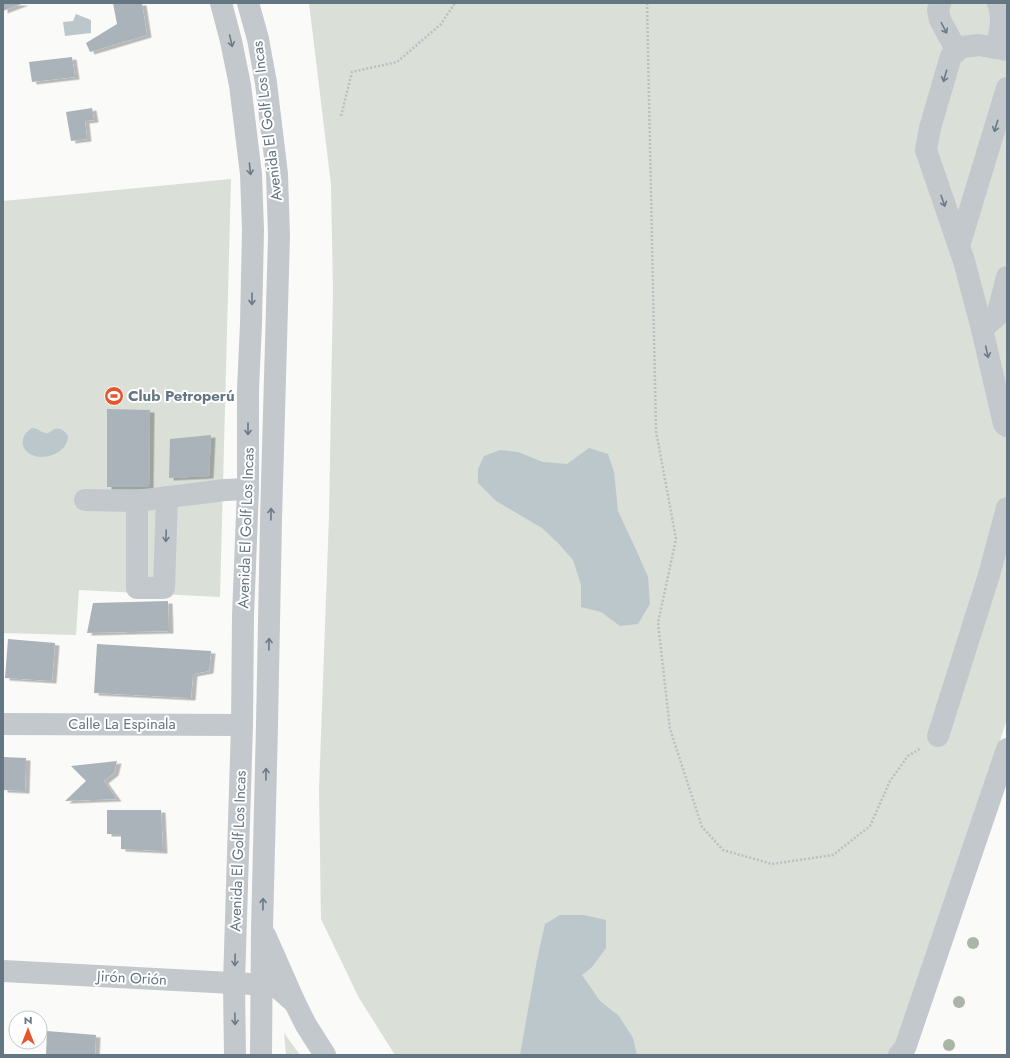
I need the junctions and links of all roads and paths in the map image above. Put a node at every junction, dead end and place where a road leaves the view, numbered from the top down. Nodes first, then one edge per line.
1 (221, 3) edge
2 (248, 3) edge
3 (455, 3) edge
4 (647, 3) edge
5 (940, 3) edge
6 (998, 3) edge
7 (1002, 49) edge
8 (957, 51) junction
9 (1007, 88) edge
10 (341, 116) dead end
11 (959, 246) junction
12 (1007, 277) edge
13 (982, 329) junction
14 (1007, 426) edge
15 (248, 489) junction
16 (167, 497) junction
17 (85, 500) dead end
18 (137, 501) junction
19 (1007, 508) edge
20 (3, 724) edge
21 (242, 725) junction
22 (938, 736) joint
23 (1007, 749) edge
24 (262, 929) junction
25 (3, 971) edge
26 (234, 983) junction
27 (262, 985) junction
28 (295, 1003) junction
29 (902, 1053) edge
30 (235, 1055) edge
31 (261, 1055) edge
32 (325, 1055) edge

1 -> 15 street, Avenida El Golf Los Incas
24 -> 2 street, Avenida El Golf Los Incas
3 - 10 path
4 - 22 path
5 -> 8 street
6 - 7 street
7 - 8 street
8 -> 11 street
9 -> 11 street
11 - 13 street
12 - 13 street
13 -> 14 street
15 - 16 street
15 - 21 street, Avenida El Golf Los Incas
16 - 18 street
16 -> 18 street
17 - 18 street
19 - 22 street
20 - 21 street, Calle La Espinala
21 -> 26 street, Avenida El Golf Los Incas
23 - 29 street
24 - 27 street, Avenida El Golf Los Incas
24 - 28 street
25 - 26 street, Jirón Orión
26 - 27 street, Jirón Orión
26 -> 30 street, Avenida El Golf Los Incas
27 - 28 street, Jirón Orión
27 - 31 street, Avenida El Golf Los Incas
28 - 32 street

